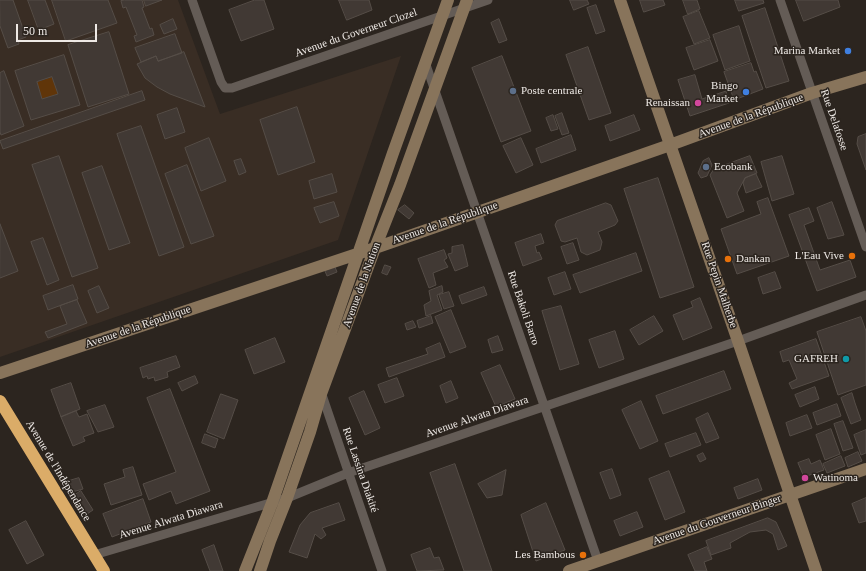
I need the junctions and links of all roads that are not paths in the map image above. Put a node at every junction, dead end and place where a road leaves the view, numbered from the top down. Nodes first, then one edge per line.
1 (192, 0) edge
2 (448, 0) edge
3 (488, 0) edge
4 (620, 0) edge
5 (780, 0) edge
6 (465, 5) edge
7 (442, 17) junction
8 (425, 62) junction
9 (866, 77) edge
10 (434, 88) junction
11 (812, 93) junction
12 (670, 144) junction
13 (477, 212) junction
14 (866, 247) edge
15 (375, 248) junction
16 (359, 253) junction
17 (866, 295) edge
18 (738, 341) junction
19 (0, 373) edge
20 (316, 377) junction
21 (322, 394) junction
22 (0, 401) edge
23 (545, 407) junction
24 (866, 469) edge
25 (348, 473) junction
26 (791, 495) junction
27 (287, 498) junction
28 (272, 503) junction
29 (94, 556) junction
30 (598, 561) junction
31 (100, 571) edge
32 (104, 571) edge
33 (245, 571) edge
34 (260, 571) edge
35 (382, 571) edge
36 (569, 571) edge
37 (816, 571) edge

1 - 7 street, Avenue du Governeur Clozel
2 - 7 street, Avenue de la Nation
3 - 6 street, Avenue du Governeur Clozel
4 - 12 street, Rue Pepin Malherbe
5 - 11 street, Rue Delafosse
6 - 7 street, Avenue du Governeur Clozel
6 - 10 street, Avenue de la Nation
7 - 8 street, Avenue de la Nation
8 - 10 street, Rue Bakoli Barro
8 - 16 street, Avenue de la Nation
9 - 11 street, Avenue de la République
10 - 13 street, Rue Bakoli Barro
10 - 15 street, Avenue de la Nation
11 - 12 street, Avenue de la République
11 - 14 street, Rue Delafosse
12 - 13 street, Avenue de la République
12 - 18 street, Rue Pepin Malherbe
13 - 15 street, Avenue de la République
13 - 23 street, Rue Bakoli Barro
15 - 16 street, Avenue de la République
15 - 21 street, Avenue de la Nation
16 - 19 street, Avenue de la République
16 - 20 street, Avenue de la Nation
17 - 18 street, Avenue Alwata Diawara
18 - 23 street, Avenue Alwata Diawara
18 - 26 street, Rue Pepin Malherbe
20 - 21 street, Rue Lassina Diakité
20 - 28 street, Avenue de la Nation
21 - 25 street, Rue Lassina Diakité
21 - 27 street, Avenue de la Nation
22 - 29 highway, Avenue de l'Indépendance
23 - 25 street, Avenue Alwata Diawara
23 - 30 street, Rue Bakoli Barro
24 - 26 street, Avenue du Gouverneur Binger
25 - 27 street, Avenue Alwata Diawara
25 - 35 street, Rue Lassina Diakité
26 - 30 street, Avenue du Gouverneur Binger
26 - 37 street, Rue Pepin Malherbe
27 - 28 street, Avenue Alwata Diawara
27 - 34 street, Avenue de la Nation
28 - 29 street, Avenue Alwata Diawara
28 - 33 street, Avenue de la Nation
29 - 31 highway, Avenue de l'Indépendance
29 - 32 highway, Avenue de l'Indépendance
30 - 36 street, Avenue du Gouverneur Binger

